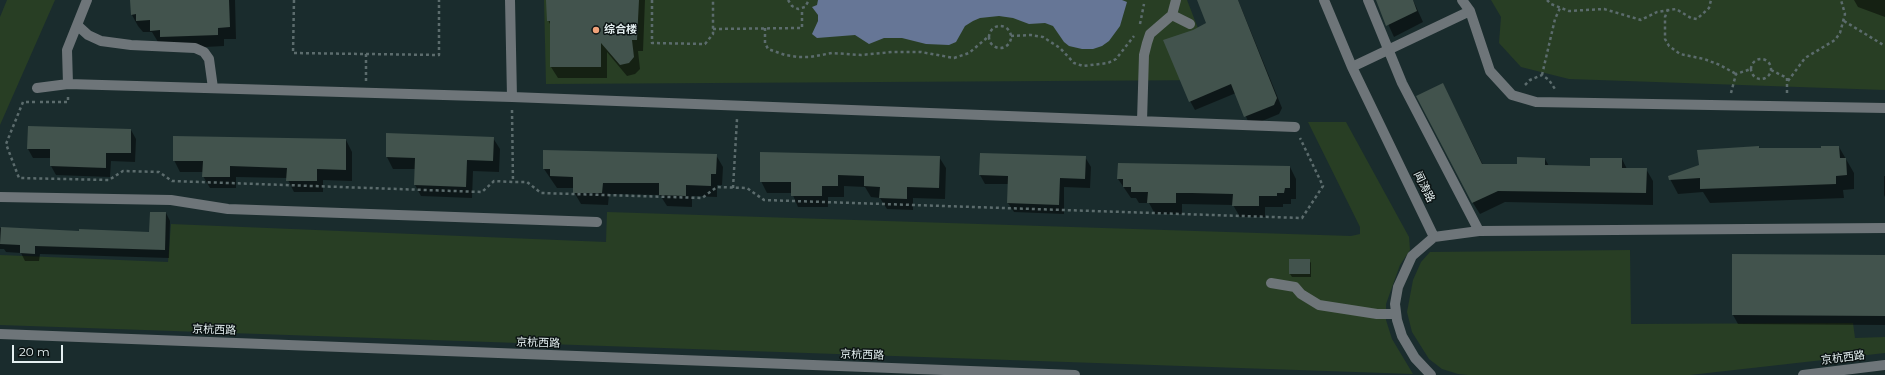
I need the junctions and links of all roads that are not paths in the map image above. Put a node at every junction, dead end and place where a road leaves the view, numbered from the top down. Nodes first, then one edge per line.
1 (87, 0) edge
2 (510, 0) edge
3 (1176, 0) edge
4 (1324, 0) edge
5 (1368, 0) edge
6 (1462, 0) edge
7 (1470, 11) junction
8 (1172, 15) junction
9 (1190, 24) dead end
10 (77, 25) junction
11 (1387, 50) junction
12 (1352, 67) junction
13 (68, 84) junction
14 (37, 88) dead end
15 (213, 88) junction
16 (512, 97) junction
17 (1885, 108) edge
18 (1142, 121) junction
19 (1295, 127) road end
20 (0, 197) edge
21 (597, 222) dead end
22 (1885, 228) edge
23 (1479, 231) junction
24 (1434, 237) junction
25 (1271, 283) dead end
26 (1396, 314) junction
27 (0, 334) edge
28 (1885, 365) edge
29 (1075, 375) edge
30 (1431, 375) edge
31 (1803, 375) edge

1 - 10 street
2 - 16 street
3 - 8 street
4 - 12 street, 闻涛路
5 - 11 street
6 - 7 street
7 - 11 street
7 - 17 street
8 - 9 street
8 - 18 street
10 - 13 street
10 - 15 street
11 - 12 street
11 - 23 street
12 - 24 street, 闻涛路
13 - 14 street
13 - 15 street
15 - 16 street
16 - 18 street
18 - 19 street
20 - 21 street
22 - 23 street
23 - 24 street
24 - 26 street
25 - 26 street
26 - 30 street
27 - 29 street, 京杭西路
28 - 31 street, 京杭西路

